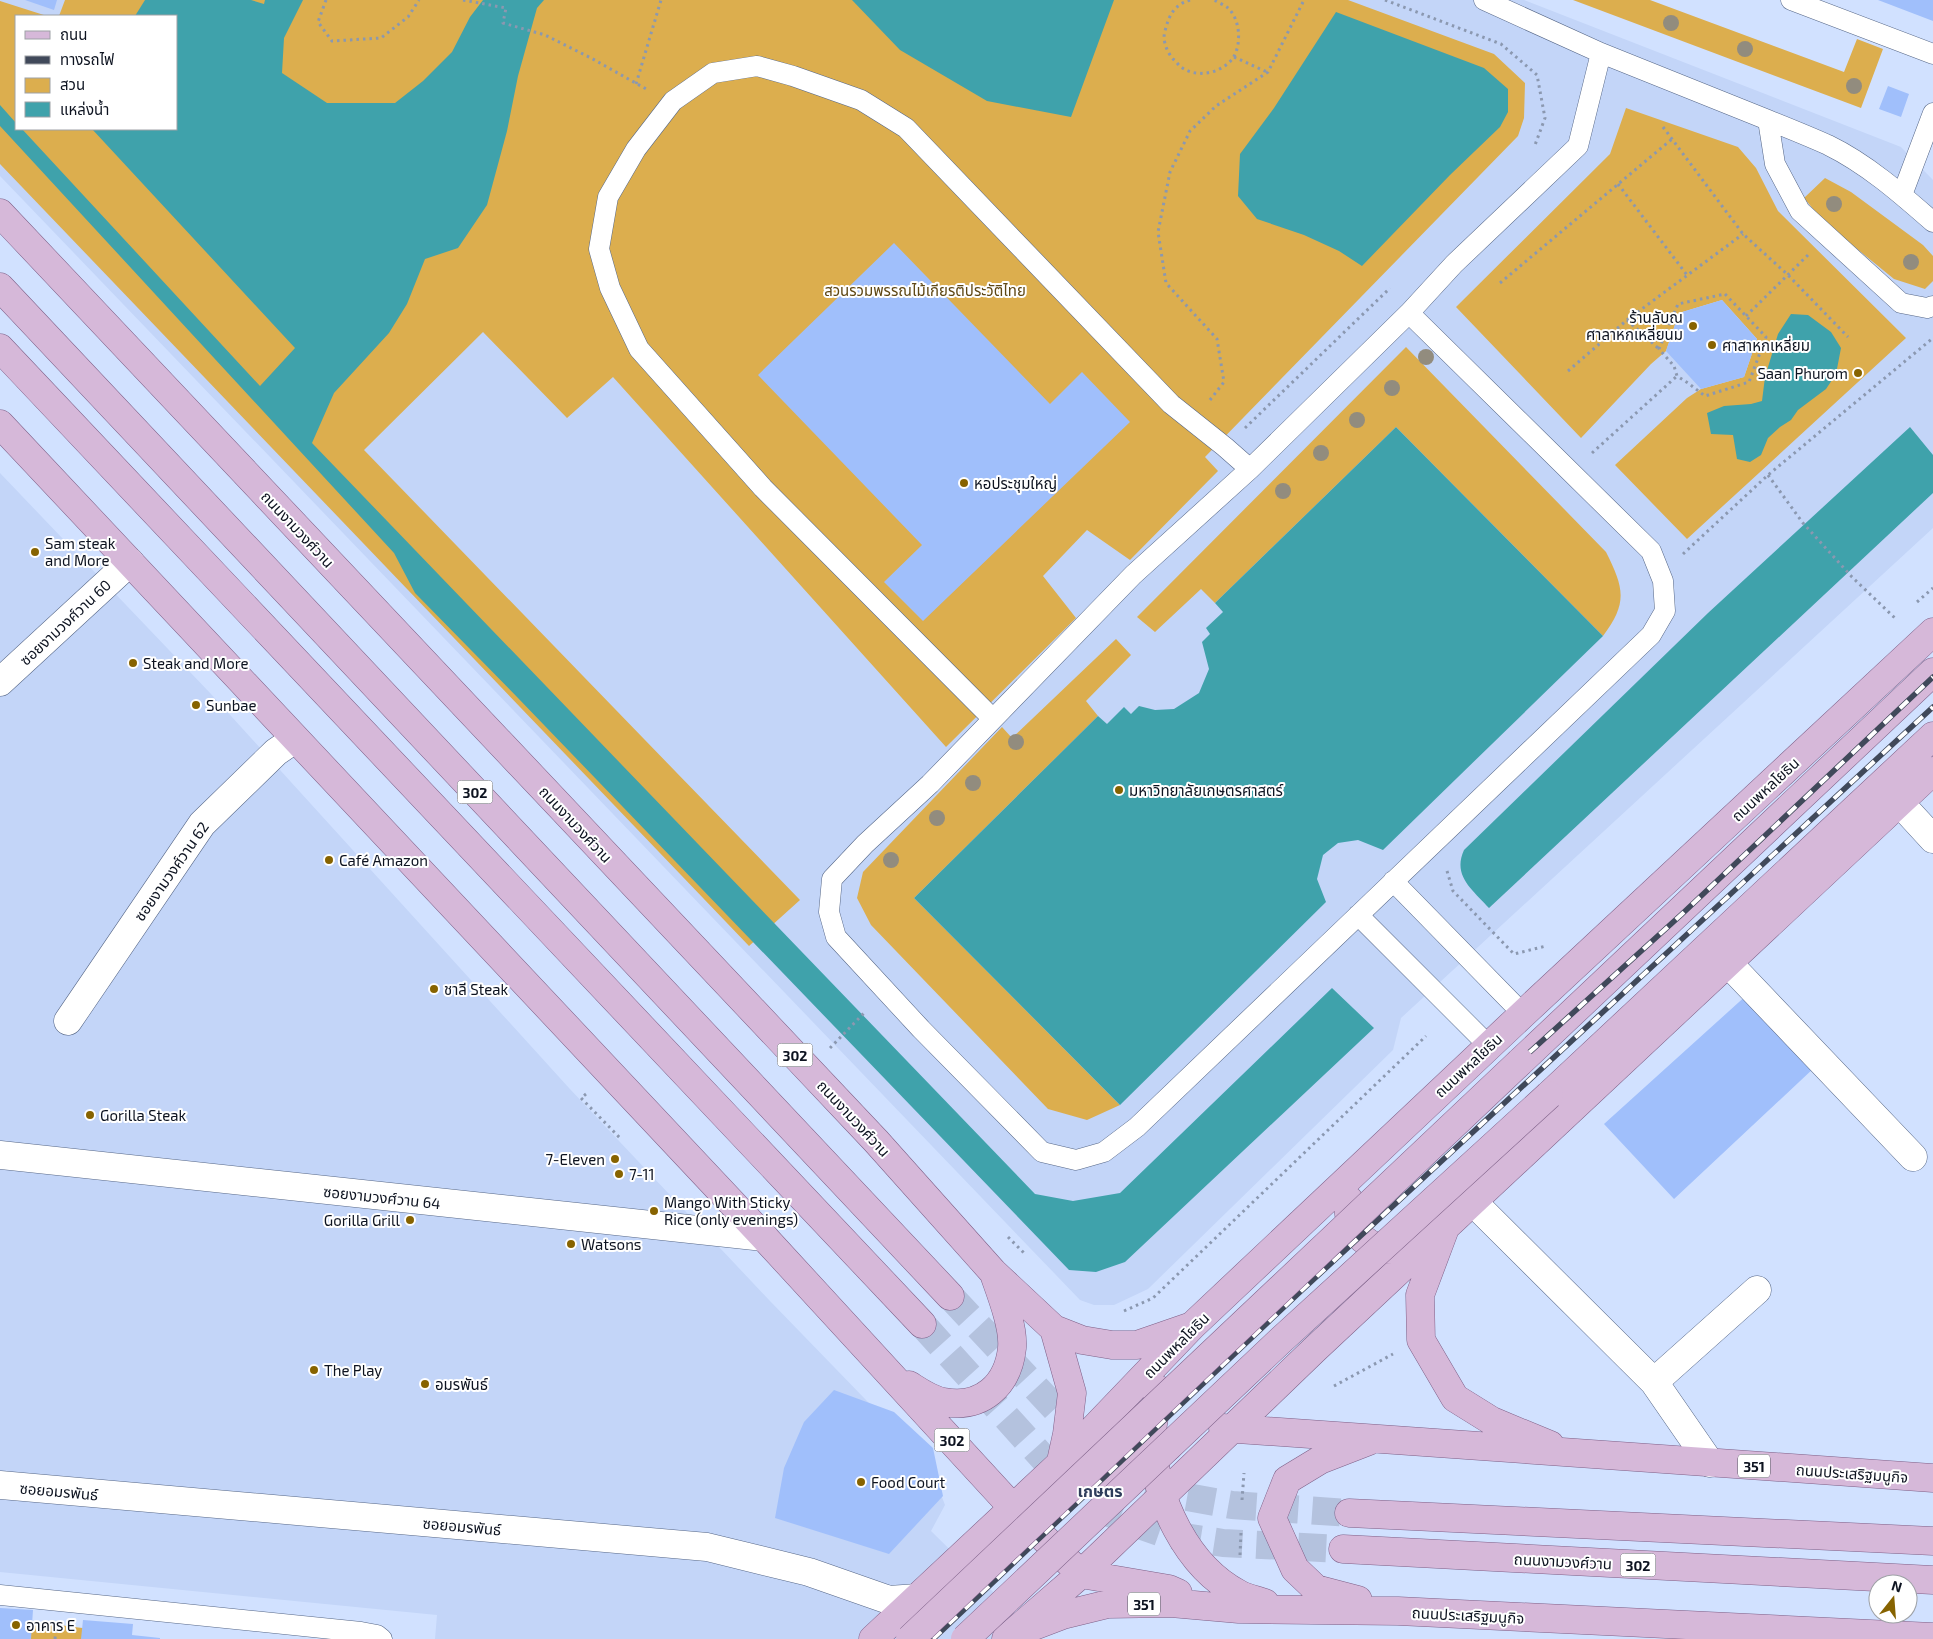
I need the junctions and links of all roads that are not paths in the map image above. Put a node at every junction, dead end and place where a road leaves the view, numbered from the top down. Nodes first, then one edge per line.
1 (1484, 0) edge
2 (1791, 0) edge
3 (1601, 54) junction
4 (1933, 54) edge
5 (1933, 113) edge
6 (1768, 120) junction
7 (1902, 195) junction
8 (0, 213) edge
9 (1933, 222) edge
10 (0, 287) edge
11 (1933, 306) edge
12 (1409, 313) junction
13 (0, 348) edge
14 (0, 424) edge
15 (1250, 469) junction
16 (130, 562) junction
17 (1933, 632) edge
18 (1933, 672) edge
19 (0, 682) edge
20 (993, 719) junction
21 (1933, 736) edge
22 (296, 739) junction
23 (1933, 771) edge
24 (1899, 802) junction
25 (1933, 839) edge
26 (1393, 881) junction
27 (1358, 915) junction
28 (1727, 962) junction
29 (1522, 1014) junction
30 (68, 1021) dead end
31 (1489, 1046) junction
32 (1375, 1154) junction
33 (0, 1155) edge
34 (1913, 1157) dead end
35 (1472, 1201) junction
36 (1447, 1225) junction
37 (764, 1237) junction
38 (993, 1272) junction
39 (1757, 1290) dead end
40 (950, 1296) tunnel mouth
41 (922, 1324) tunnel mouth
42 (1192, 1326) junction
43 (1054, 1328) junction
44 (1165, 1355) junction
45 (889, 1372) junction
46 (1654, 1382) junction
47 (1233, 1428) junction
48 (1374, 1439) junction
49 (1154, 1453) junction
50 (1576, 1454) junction
51 (1710, 1463) junction
52 (1060, 1464) junction
53 (1933, 1478) edge
54 (0, 1485) edge
55 (1054, 1494) junction
56 (1164, 1495) junction
57 (1014, 1509) junction
58 (1349, 1513) tunnel mouth
59 (1045, 1538) junction
60 (1933, 1541) edge
61 (1343, 1549) tunnel mouth
62 (1081, 1574) junction
63 (1933, 1580) edge
64 (0, 1595) edge
65 (918, 1598) junction
66 (1214, 1607) junction
67 (1285, 1609) junction
68 (1398, 1611) junction
69 (285, 1631) edge
70 (1007, 1637) edge
71 (1933, 1637) edge
72 (382, 1639) edge
73 (872, 1639) edge
74 (910, 1639) edge
75 (965, 1639) edge

1 - 3 lane
2 - 4 lane
3 - 6 lane
3 - 12 lane
5 - 7 lane
6 - 7 lane
6 - 11 lane
7 - 9 lane
8 - 38 main road, ถนนงามวงศ์วาน / 302
10 - 40 main road, 302
12 - 15 lane
12 - 26 lane
13 - 41 main road, 302
14 - 16 main road, 302
15 - 20 lane
15 - 20 lane
16 - 19 street, ซอยงามวงศ์วาน 60
16 - 22 main road, 302
17 - 29 main road, ถนนพหลโยธิน
18 - 74 main road, ถนนพหลโยธิน, bridge
20 - 27 lane
21 - 75 main road, bridge
22 - 30 street, ซอยงามวงศ์วาน 62
22 - 37 main road, 302
23 - 24 main road
24 - 25 street
24 - 28 main road
26 - 27 lane
26 - 29 lane
27 - 31 lane
28 - 34 street
28 - 35 main road
29 - 31 main road, ถนนพหลโยธิน
31 - 32 main road, ถนนพหลโยธิน
32 - 36 main road
32 - 42 main road, ถนนพหลโยธิน
33 - 37 street, ซอยงามวงศ์วาน 64
35 - 36 main road
35 - 46 street
36 - 47 main road
36 - 50 main road
37 - 45 main road, 302
38 - 43 main road, ถนนงามวงศ์วาน / 302
38 - 45 main road
39 - 46 street
42 - 43 main road, ถนนงามวงศ์วาน / 302
42 - 44 main road, ถนนพหลโยธิน
43 - 52 main road
44 - 49 main road
44 - 52 main road, ถนนพหลโยธิน
45 - 57 main road, 302
46 - 51 street
47 - 48 main road, ถนนประเสริฐมนูกิจ / 351
47 - 49 main road, ถนนประเสริฐมนูกิจ
47 - 56 main road
48 - 50 main road, ถนนประเสริฐมนูกิจ / 351
48 - 68 main road
49 - 55 main road, ถนนประเสริฐมนูกิจ
49 - 56 main road
50 - 51 main road, ถนนประเสริฐมนูกิจ / 351
51 - 53 main road, ถนนประเสริฐมนูกิจ / 351
52 - 55 main road
52 - 57 main road, ถนนพหลโยธิน
54 - 65 street, ซอยอมรพันธ์
55 - 57 main road, ถนนประเสริฐมนูกิจ
55 - 59 main road
56 - 62 main road
56 - 67 main road
57 - 59 main road
57 - 65 main road, ถนนพหลโยธิน
58 - 60 main road
59 - 62 main road
59 - 70 main road
61 - 63 main road, ถนนงามวงศ์วาน / 302
62 - 66 main road
62 - 70 main road
64 - 69 lane
65 - 73 main road, ถนนพหลโยธิน
66 - 67 main road, ถนนประเสริฐมนูกิจ / 351
66 - 70 main road, ถนนประเสริฐมนูกิจ / 351
67 - 68 main road, ถนนประเสริฐมนูกิจ / 351
68 - 71 main road, ถนนประเสริฐมนูกิจ / 351
69 - 72 lane

